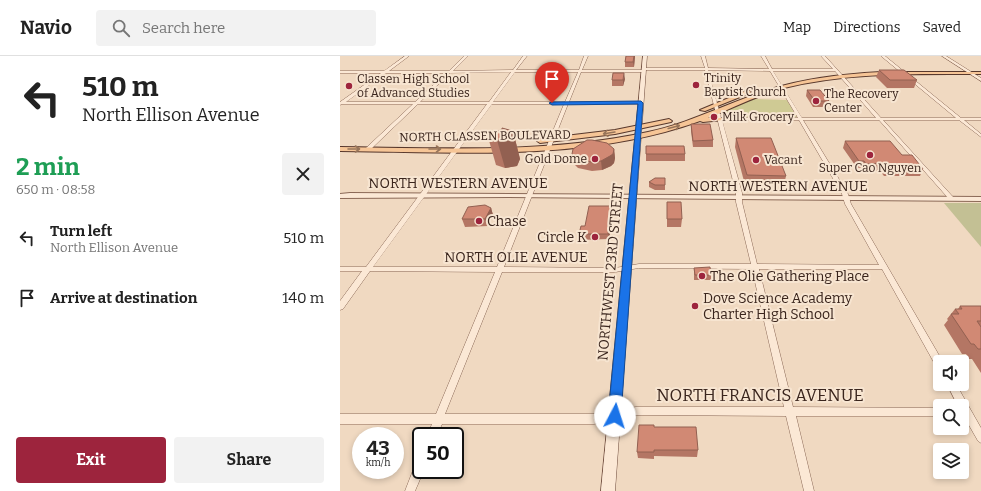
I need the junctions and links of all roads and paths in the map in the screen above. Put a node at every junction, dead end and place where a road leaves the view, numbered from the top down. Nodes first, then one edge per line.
1 (407, 56) edge
2 (466, 56) edge
3 (525, 56) edge
4 (586, 56) edge
5 (645, 56) edge
6 (704, 56) edge
7 (763, 56) edge
8 (823, 56) edge
9 (883, 56) edge
10 (944, 56) edge
11 (706, 69) junction
12 (770, 69) junction
13 (644, 70) junction
14 (981, 70) edge
15 (340, 72) edge
16 (385, 72) junction
17 (450, 72) junction
18 (514, 72) junction
19 (580, 72) junction
20 (902, 72) junction
21 (968, 72) junction
22 (838, 73) junction
23 (981, 73) edge
24 (981, 80) edge
25 (780, 85) junction
26 (416, 103) junction
27 (491, 103) junction
28 (567, 103) junction
29 (641, 103) junction
30 (340, 104) edge
31 (717, 109) junction
32 (801, 119) junction
33 (880, 119) junction
34 (960, 119) junction
35 (981, 119) edge
36 (638, 132) junction
37 (981, 136) edge
38 (552, 140) junction
39 (340, 142) edge
40 (375, 142) junction
41 (430, 142) dead end
42 (465, 142) joint
43 (484, 142) dead end
44 (455, 146) junction
45 (549, 147) junction
46 (340, 149) edge
47 (368, 149) junction
48 (422, 196) junction
49 (529, 196) junction
50 (340, 197) edge
51 (633, 197) junction
52 (739, 198) junction
53 (846, 198) junction
54 (951, 198) junction
55 (981, 198) edge
56 (754, 266) junction
57 (884, 267) junction
58 (627, 268) junction
59 (340, 269) edge
60 (368, 269) junction
61 (500, 270) junction
62 (340, 307) edge
63 (934, 355) edge
64 (790, 412) junction
65 (933, 412) edge
66 (615, 416) junction
67 (340, 419) edge
68 (439, 419) junction
69 (969, 420) edge
70 (436, 427) edge
71 (981, 438) edge
72 (415, 479) edge
73 (410, 491) edge
74 (608, 491) edge
75 (809, 491) edge

1 - 16 street
2 - 17 street
3 - 18 street
4 - 19 street
5 - 13 main road, NORTHWEST 23RD STREET
6 - 11 street
7 - 12 street
8 - 22 street
9 - 20 street
10 - 21 street
11 - 12 street
11 - 13 street
11 - 31 street
12 - 22 street
12 - 25 street
13 - 19 street
13 - 29 main road, NORTHWEST 23RD STREET
14 - 21 main road, NORTH CLASSEN BOULEVARD
15 - 16 street
16 - 17 street
16 - 30 street
17 - 18 street
17 - 26 street
18 - 19 street
18 - 27 street
19 - 28 street
20 - 21 main road, NORTH CLASSEN BOULEVARD
20 - 22 main road, NORTH CLASSEN BOULEVARD
20 - 34 street
21 - 23 main road, NORTH CLASSEN BOULEVARD
21 - 24 street
22 - 25 main road, NORTH CLASSEN BOULEVARD
22 - 33 street
25 - 31 main road, NORTH CLASSEN BOULEVARD
25 - 31 main road, NORTH CLASSEN BOULEVARD
25 - 32 street
26 - 27 street
26 - 30 street
26 - 40 street
27 - 28 street
27 - 42 street
28 - 29 street
28 - 38 street
29 - 36 main road, NORTHWEST 23RD STREET
31 - 32 street
31 - 36 main road, NORTH CLASSEN BOULEVARD
36 -> 31 main road, NORTH CLASSEN BOULEVARD
31 - 52 street
32 - 33 street
32 - 53 street
33 - 34 street
33 - 54 street
34 - 35 street
34 - 37 street
36 -> 38 main road, NORTH CLASSEN BOULEVARD
36 - 45 main road, NORTH CLASSEN BOULEVARD
36 - 51 main road, NORTHWEST 23RD STREET
38 - 43 main road, NORTH CLASSEN BOULEVARD
38 - 45 street
39 - 40 main road, NORTH CLASSEN BOULEVARD
40 - 41 main road, NORTH CLASSEN BOULEVARD
40 - 47 street
42 - 44 main road, NORTH CLASSEN BOULEVARD
44 - 45 main road, NORTH CLASSEN BOULEVARD
47 -> 44 main road, NORTH CLASSEN BOULEVARD
44 - 48 street
45 - 49 street
46 -> 47 main road, NORTH CLASSEN BOULEVARD
48 - 49 street, NORTH WESTERN AVENUE
48 - 50 street, NORTH WESTERN AVENUE
48 - 60 street
49 - 51 street, NORTH WESTERN AVENUE
49 - 61 street
51 - 52 street, NORTH WESTERN AVENUE
51 - 58 main road, NORTHWEST 23RD STREET
52 - 53 street, NORTH WESTERN AVENUE
52 - 56 street
53 - 54 street, NORTH WESTERN AVENUE
53 - 57 street
54 - 55 street, NORTH WESTERN AVENUE
56 - 57 street, NORTH OLIE AVENUE
56 - 58 street, NORTH OLIE AVENUE
56 - 64 street
57 - 63 street
58 - 61 street, NORTH OLIE AVENUE
58 - 66 main road, NORTHWEST 23RD STREET
59 - 60 street, NORTH OLIE AVENUE
60 - 61 street, NORTH OLIE AVENUE
60 - 62 street
61 - 68 street
64 - 65 street, NORTH FRANCIS AVENUE
64 - 66 street, NORTH FRANCIS AVENUE
64 - 75 street
66 - 68 street, NORTH FRANCIS AVENUE
66 - 74 main road, NORTHWEST 23RD STREET
67 - 68 street, NORTH FRANCIS AVENUE
68 - 70 street
69 - 71 street
72 - 73 street

